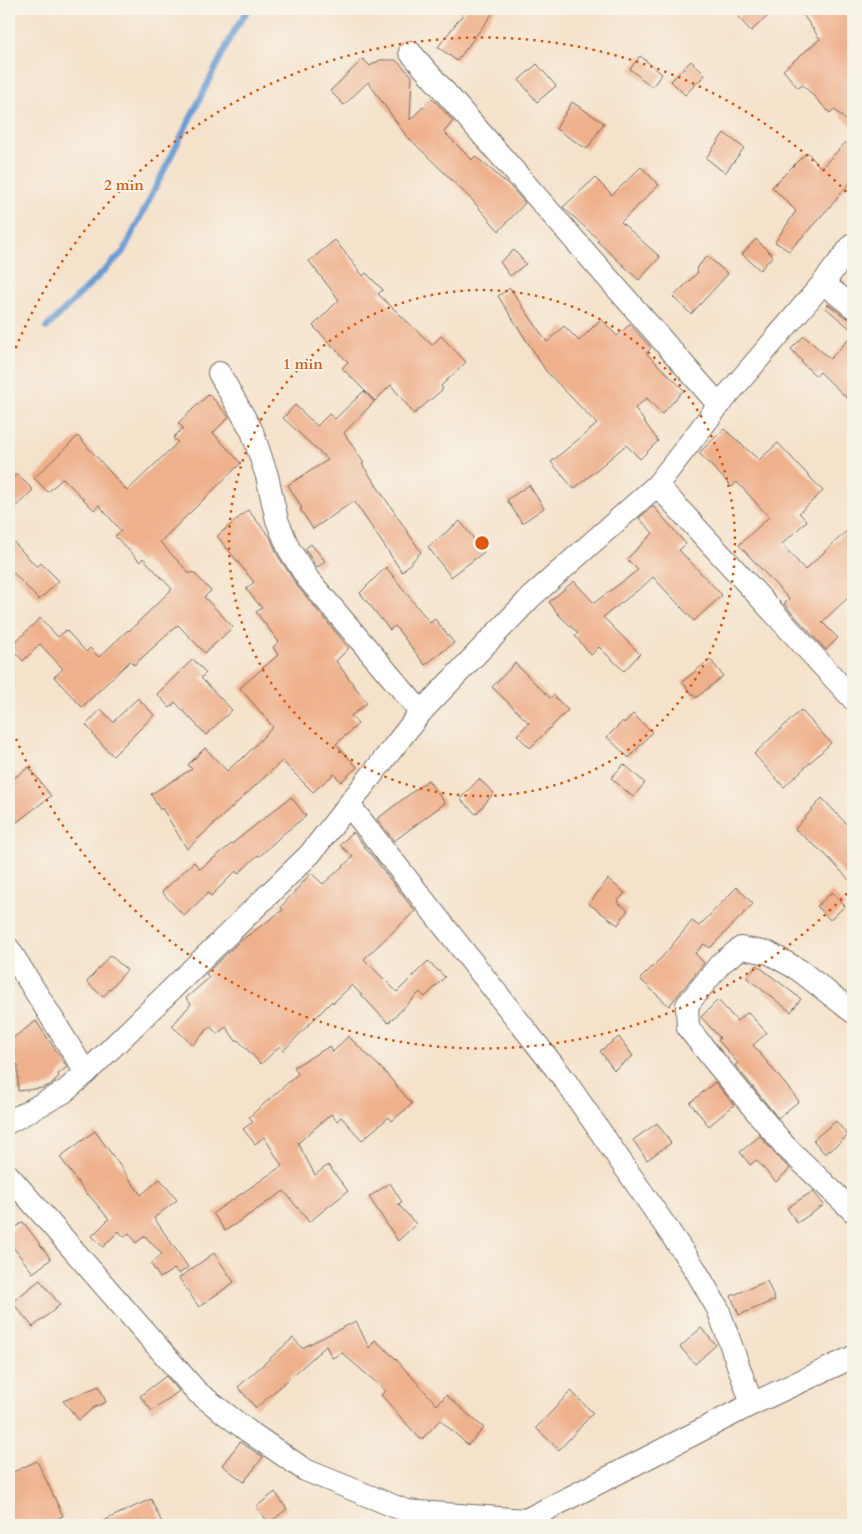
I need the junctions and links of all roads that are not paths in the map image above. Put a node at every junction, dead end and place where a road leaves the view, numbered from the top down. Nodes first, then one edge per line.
1 (410, 52) dead end
2 (853, 244) edge
3 (823, 283) junction
4 (853, 306) edge
5 (219, 373) dead end
6 (719, 405) junction
7 (657, 486) junction
8 (853, 699) edge
9 (421, 712) junction
10 (349, 805) junction
11 (9, 949) edge
12 (853, 1012) edge
13 (86, 1074) junction
14 (9, 1122) edge
15 (9, 1176) edge
16 (853, 1211) edge
17 (853, 1357) edge
18 (752, 1404) junction

1 - 6 street
2 - 3 street
3 - 4 street
3 - 6 street
5 - 9 street
6 - 7 street
7 - 8 street
7 - 9 street
9 - 10 street
10 - 13 street
10 - 18 street
11 - 13 street
12 - 16 street
13 - 14 street
15 - 18 street
17 - 18 street

